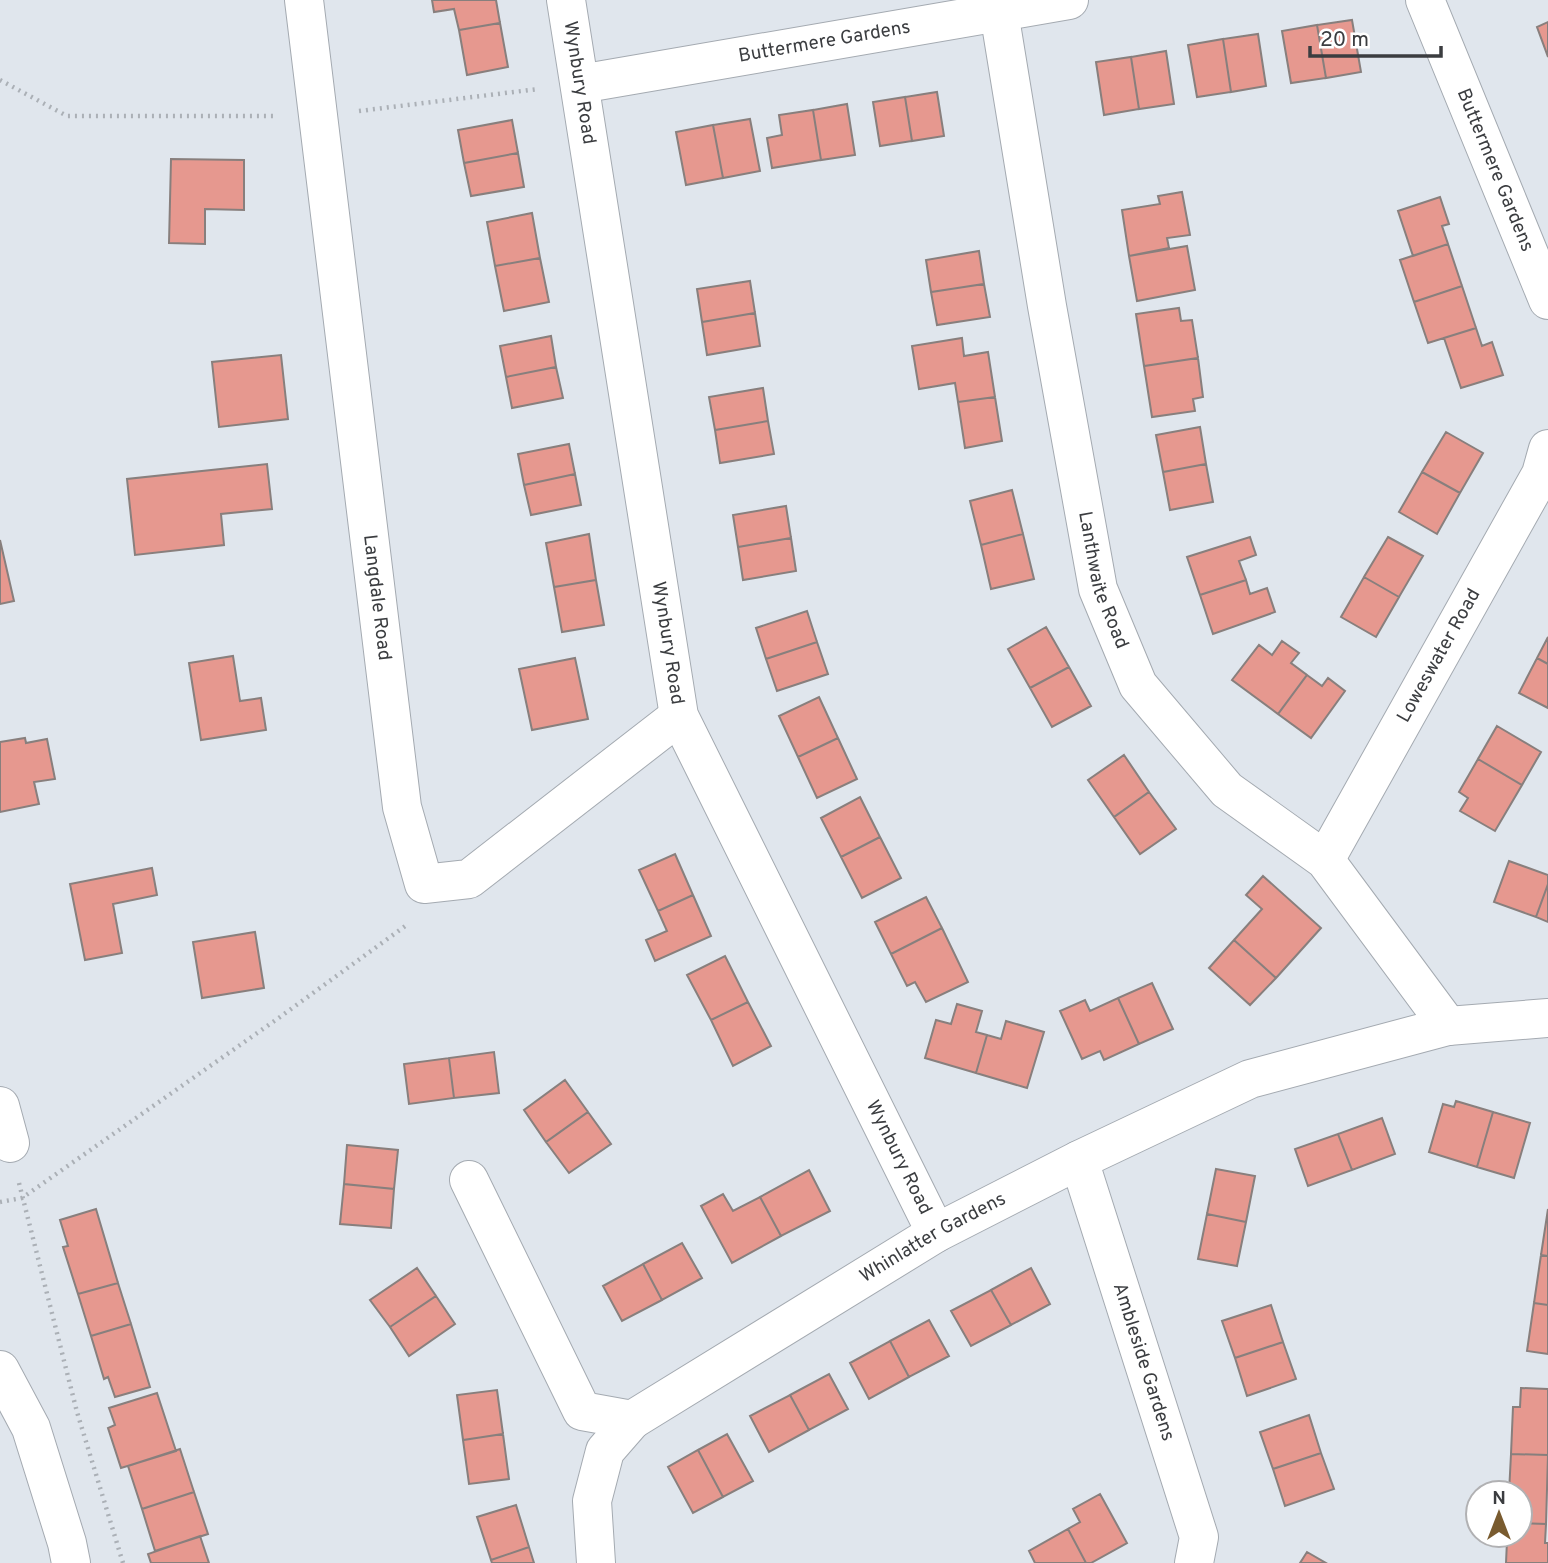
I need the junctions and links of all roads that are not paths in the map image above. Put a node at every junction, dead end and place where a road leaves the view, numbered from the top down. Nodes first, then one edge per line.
1 (304, 0) edge
2 (566, 0) edge
3 (1069, 0) edge
4 (1425, 0) edge
5 (999, 12) junction
6 (580, 84) junction
7 (1548, 300) edge
8 (1548, 449) edge
9 (679, 716) junction
10 (1325, 860) junction
11 (1548, 1018) edge
12 (1448, 1026) junction
13 (0, 1106) edge
14 (10, 1143) dead end
15 (1079, 1160) junction
16 (469, 1180) dead end
17 (936, 1234) junction
18 (0, 1370) edge
19 (632, 1420) junction
20 (71, 1563) edge
21 (596, 1563) edge
22 (1194, 1563) edge

1 - 9 street, Langdale Road
2 - 6 street, Wynbury Road
3 - 5 street, Buttermere Gardens
4 - 7 street, Buttermere Gardens
5 - 6 street, Buttermere Gardens
5 - 10 street, Lanthwaite Road
6 - 9 street, Wynbury Road
8 - 10 street, Loweswater Road
9 - 17 street, Wynbury Road
10 - 12 street, Lanthwaite Road
11 - 12 street, Whinlatter Gardens
12 - 15 street, Whinlatter Gardens
13 - 14 street
15 - 17 street, Whinlatter Gardens
15 - 22 street, Ambleside Gardens
16 - 19 street
17 - 19 street, Whinlatter Gardens
18 - 20 street
19 - 21 street, Whinlatter Gardens

